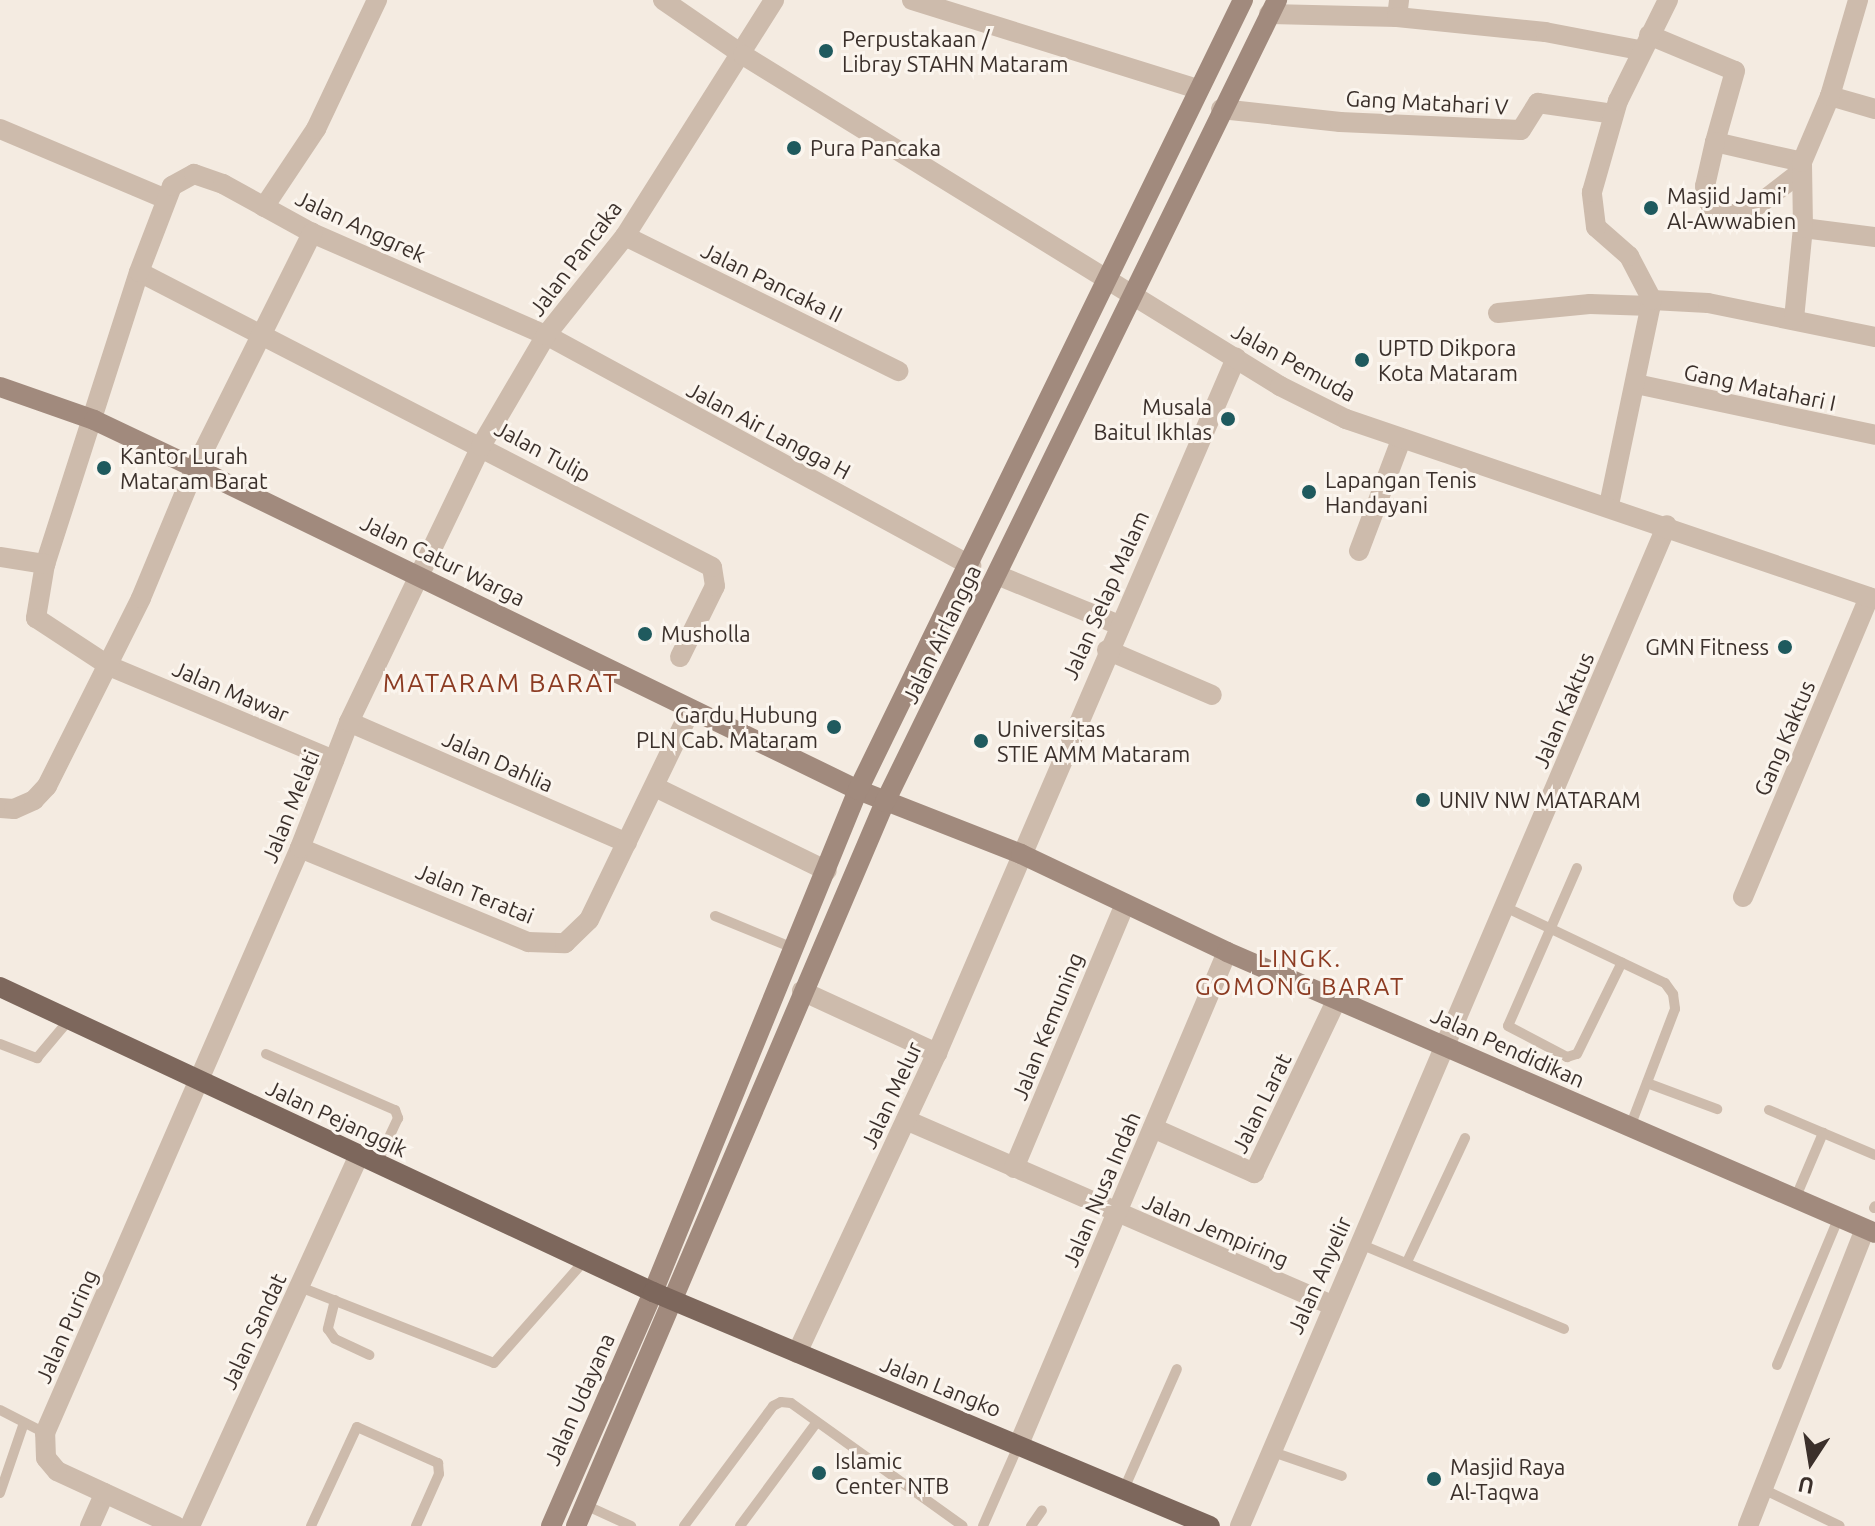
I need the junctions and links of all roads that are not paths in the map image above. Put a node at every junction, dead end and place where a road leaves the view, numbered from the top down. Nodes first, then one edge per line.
1 (377, 0) edge
2 (663, 0) edge
3 (774, 0) edge
4 (912, 0) edge
5 (1243, 0) edge
6 (1668, 0) edge
7 (1858, 0) edge
8 (1273, 7) edge
9 (1398, 9) edge
10 (1644, 42) junction
11 (743, 55) junction
12 (1198, 89) junction
13 (1830, 96) junction
14 (1221, 109) junction
15 (1875, 109) edge
16 (1613, 114) junction
17 (0, 129) edge
18 (1715, 142) junction
19 (1802, 166) junction
20 (166, 199) junction
21 (264, 207) junction
22 (1803, 228) junction
23 (312, 233) junction
24 (625, 236) junction
25 (1875, 237) edge
26 (139, 272) junction
27 (1107, 280) junction
28 (1132, 294) junction
29 (1652, 303) junction
30 (1498, 313) dead end
31 (1794, 319) junction
32 (546, 335) junction
33 (1875, 337) edge
34 (259, 338) junction
35 (1236, 358) junction
36 (898, 371) dead end
37 (1636, 384) junction
38 (0, 387) edge
39 (94, 420) junction
40 (1875, 435) edge
41 (1401, 440) junction
42 (481, 446) junction
43 (195, 468) junction
44 (1609, 505) junction
45 (1667, 525) junction
46 (1359, 551) dead end
47 (429, 553) joint
48 (0, 557) edge
49 (45, 564) junction
50 (971, 566) junction
51 (419, 573) junction
52 (997, 575) junction
53 (1872, 598) edge
54 (1119, 625) junction
55 (1107, 650) junction
56 (680, 657) dead end
57 (109, 666) junction
58 (1212, 695) dead end
59 (690, 711) junction
60 (349, 722) junction
61 (334, 760) junction
62 (655, 787) junction
63 (858, 790) junction
64 (885, 802) junction
65 (0, 808) edge
66 (627, 843) junction
67 (300, 848) junction
68 (1021, 854) junction
69 (1577, 868) dead end
70 (827, 871) junction
71 (1743, 897) dead end
72 (1125, 904) junction
73 (1505, 907) junction
74 (715, 916) dead end
75 (1549, 928) junction
76 (793, 948) junction
77 (1227, 952) junction
78 (1622, 962) junction
79 (1, 990) edge
80 (802, 991) junction
81 (1338, 997) junction
82 (69, 1020) junction
83 (0, 1044) edge
84 (1446, 1046) junction
85 (937, 1053) junction
86 (266, 1054) dead end
87 (200, 1080) junction
88 (1647, 1083) junction
89 (1717, 1109) dead end
90 (1769, 1110) dead end
91 (906, 1120) junction
92 (1630, 1127) junction
93 (1153, 1128) junction
94 (1823, 1133) junction
95 (1465, 1138) dead end
96 (1875, 1155) edge
97 (368, 1159) junction
98 (1014, 1168) junction
99 (1795, 1199) junction
100 (1115, 1213) junction
101 (1839, 1217) junction
102 (1870, 1231) edge
103 (1360, 1244) junction
104 (585, 1260) junction
105 (1407, 1262) junction
106 (300, 1287) junction
107 (662, 1296) junction
108 (335, 1300) junction
109 (1332, 1305) junction
110 (1564, 1329) dead end
111 (797, 1353) junction
112 (370, 1355) dead end
113 (1777, 1365) dead end
114 (1177, 1369) dead end
115 (0, 1410) edge
116 (817, 1422) junction
117 (24, 1423) junction
118 (45, 1433) junction
119 (1019, 1444) junction
120 (1268, 1451) junction
121 (1342, 1476) dead end
122 (1124, 1489) junction
123 (1763, 1489) junction
124 (0, 1493) edge
125 (105, 1493) junction
126 (583, 1504) junction
127 (1042, 1510) dead end
128 (1755, 1524) edge
129 (90, 1526) edge
130 (176, 1526) edge
131 (190, 1526) edge
132 (311, 1526) edge
133 (416, 1526) edge
134 (551, 1526) edge
135 (576, 1526) edge
136 (631, 1526) edge
137 (684, 1526) edge
138 (740, 1526) edge
139 (963, 1526) edge
140 (983, 1526) edge
141 (1031, 1526) edge
142 (1210, 1526) edge
143 (1240, 1526) edge
144 (1840, 1526) edge

1 - 21 street
2 - 11 street, Jalan Pemuda
3 - 11 street, Jalan Pancaka
4 - 12 street
5 - 12 main road, Jalan Airlangga
6 - 10 street
7 - 13 street
8 - 9 street
8 - 14 main road, Jalan Airlangga
9 - 10 street
10 - 16 street
10 - 18 street
11 - 24 street, Jalan Pancaka
11 - 27 street, Jalan Pemuda
12 - 27 main road, Jalan Airlangga
13 - 15 street
13 - 19 street
14 - 16 street, Gang Matahari V
14 - 28 main road, Jalan Airlangga
16 - 29 street
17 - 20 street
18 - 19 street
18 - 19 street
19 - 22 street
20 - 21 street, Jalan Anggrek
20 - 26 street
21 - 23 street, Jalan Anggrek
22 - 25 street
22 - 31 street
23 - 32 street, Jalan Anggrek
23 - 34 street
24 - 32 street, Jalan Pancaka
24 - 36 street, Jalan Pancaka II
26 - 34 street, Jalan Tulip
26 - 39 street
27 - 28 street, Jalan Pemuda
27 - 50 main road, Jalan Airlangga
28 - 35 street, Jalan Pemuda
28 - 52 main road, Jalan Airlangga
29 - 30 street
29 - 31 street
29 - 37 street
31 - 33 street
32 - 42 street, Jalan Pancaka
32 - 50 street, Jalan Air Langga H
34 - 42 street, Jalan Tulip
34 - 43 street
35 - 41 street, Jalan Pemuda
35 - 54 street, Jalan Selap Malam
37 - 40 street, Gang Matahari I
37 - 44 street
38 - 39 main road, Jalan Catur Warga
39 - 43 main road, Jalan Catur Warga
39 - 49 street
41 - 44 street, Jalan Pemuda
41 - 46 street
42 - 47 street, Jalan Pancaka
42 - 56 street, Jalan Tulip
43 - 51 main road, Jalan Catur Warga
43 - 57 street
44 - 45 street, Jalan Pemuda
45 - 53 street, Jalan Pemuda
45 - 73 street, Jalan Kaktus
47 - 51 street, Jalan Melati
48 - 49 street
49 - 57 street, Jalan Mawar
50 - 63 main road, Jalan Airlangga
51 - 59 main road, Jalan Catur Warga
51 - 60 street, Jalan Melati
52 - 54 street
52 - 64 main road, Jalan Airlangga
53 - 71 street, Gang Kaktus
54 - 55 street, Jalan Selap Malam
55 - 58 street
55 - 68 street, Jalan Selap Malam
57 - 61 street, Jalan Mawar
57 - 65 street
59 - 62 street, Jalan Teratai
59 - 63 main road, Jalan Catur Warga
60 - 61 street, Jalan Melati
60 - 66 street, Jalan Dahlia
61 - 67 street, Jalan Melati
62 - 66 street, Jalan Teratai
62 - 70 street
63 - 64 main road, Jalan Pendidikan
63 - 70 main road, Jalan Airlangga
64 - 68 main road, Jalan Pendidikan
64 - 80 main road, Jalan Airlangga
66 - 67 street, Jalan Teratai
67 - 87 street, Jalan Melati
68 - 72 main road, Jalan Pendidikan
68 - 85 street, Jalan Melur
69 - 75 lane
70 - 76 main road, Jalan Airlangga
72 - 77 main road, Jalan Pendidikan
72 - 98 street, Jalan Kemuning
73 - 75 lane
73 - 84 street, Jalan Kaktus
74 - 76 lane
75 - 78 lane
75 - 78 lane
76 - 107 main road, Jalan Airlangga
77 - 81 main road, Jalan Pendidikan
77 - 93 street, Jalan Nusa Indah
78 - 88 lane
79 - 82 main road, Jalan Pejanggik
80 - 85 street
80 - 107 main road, Jalan Airlangga
81 - 84 main road, Jalan Pendidikan
81 - 93 street, Jalan Larat
82 - 83 lane
82 - 87 main road, Jalan Pejanggik
84 - 92 main road, Jalan Pendidikan
84 - 103 street, Jalan Anyelir
85 - 91 street, Jalan Melur
86 - 97 lane
87 - 97 main road, Jalan Pejanggik
87 - 118 street, Jalan Puring
88 - 89 lane
88 - 92 lane
90 - 94 lane
91 - 98 street, Jalan Jempiring
91 - 111 street, Jalan Melur
92 - 99 main road, Jalan Pendidikan
93 - 100 street, Jalan Nusa Indah
94 - 96 lane
94 - 99 lane
95 - 105 lane
97 - 104 main road, Jalan Pejanggik
97 - 106 street, Jalan Sandat
98 - 100 street, Jalan Jempiring
99 - 101 main road, Jalan Pendidikan
100 - 109 street, Jalan Jempiring
100 - 119 street, Jalan Nusa Indah
101 - 102 main road, Jalan Pendidikan
101 - 113 lane
102 - 123 street
103 - 105 lane
103 - 109 street, Jalan Anyelir
104 - 107 main road, Jalan Pejanggik
104 - 108 lane
105 - 110 lane
106 - 108 lane
106 - 131 street, Jalan Sandat
107 - 111 main road, Jalan Langko
107 - 126 main road, Jalan Udayana
107 - 134 main road, Jalan Udayana
108 - 112 lane
109 - 120 street, Jalan Anyelir
111 - 119 main road, Jalan Langko
114 - 122 lane
115 - 117 lane
116 - 137 lane
116 - 138 lane
116 - 139 lane
117 - 118 lane
117 - 124 lane
118 - 125 street
119 - 122 main road, Jalan Langko
119 - 140 lane
120 - 121 lane
120 - 143 street, Jalan Anyelir
122 - 142 main road, Jalan Langko
123 - 128 street
123 - 144 lane
125 - 129 street
125 - 130 street
126 - 135 main road, Jalan Udayana
126 - 136 lane
127 - 141 lane
132 - 133 lane

